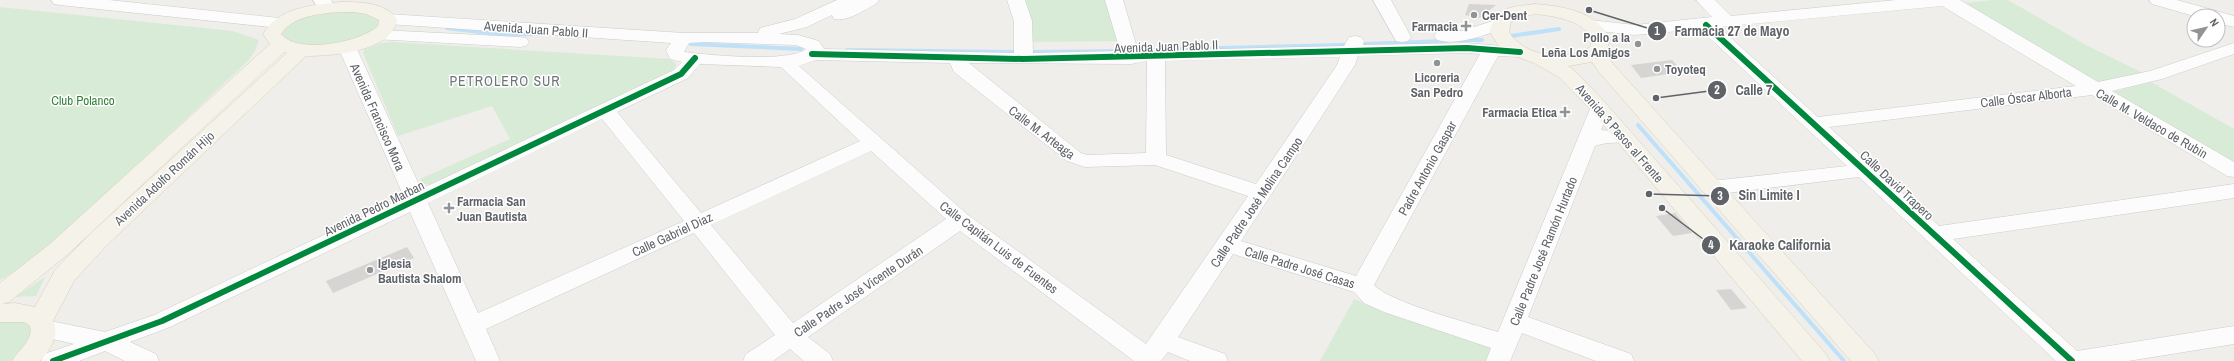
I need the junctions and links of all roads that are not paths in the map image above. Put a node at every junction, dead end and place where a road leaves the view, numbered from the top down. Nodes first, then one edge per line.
1 (60, 0) edge
2 (851, 0) edge
3 (870, 0) edge
4 (1016, 0) edge
5 (1114, 0) edge
6 (1382, 0) edge
7 (1706, 0) edge
8 (1949, 0) edge
9 (2158, 0) edge
10 (324, 4) edge
11 (1840, 5) edge
12 (1557, 6) edge
13 (2186, 8) edge
14 (1507, 12) edge
15 (1727, 22) junction
16 (279, 23) junction
17 (1590, 25) junction
18 (1706, 25) junction
19 (384, 27) junction
20 (1635, 30) junction
21 (1402, 37) junction
22 (733, 38) junction
23 (679, 44) junction
24 (280, 45) junction
25 (1353, 45) junction
26 (347, 47) junction
27 (813, 48) junction
28 (2234, 48) edge
29 (302, 49) junction
30 (1598, 49) junction
31 (1492, 50) junction
32 (1129, 51) junction
33 (1520, 52) junction
34 (1023, 53) junction
35 (1156, 57) junction
36 (695, 58) junction
37 (958, 58) junction
38 (1541, 59) junction
39 (788, 61) junction
40 (2094, 89) junction
41 (1600, 109) junction
42 (605, 110) junction
43 (1813, 123) junction
44 (1625, 137) junction
45 (1587, 142) junction
46 (873, 143) junction
47 (1156, 159) junction
48 (1864, 170) junction
49 (2234, 171) edge
50 (1711, 188) junction
51 (2234, 192) edge
52 (1262, 193) junction
53 (415, 201) junction
54 (960, 220) junction
55 (698, 222) junction
56 (1934, 234) junction
57 (1227, 244) junction
58 (1362, 286) junction
59 (1779, 292) junction
60 (0, 296) edge
61 (0, 313) edge
62 (1515, 321) junction
63 (43, 325) junction
64 (471, 326) junction
65 (2234, 335) edge
66 (790, 337) junction
67 (108, 342) junction
68 (1502, 352) edge
69 (1153, 354) edge
70 (2167, 354) edge
71 (1812, 360) edge
72 (25, 361) edge
73 (53, 361) edge
74 (147, 361) edge
75 (488, 361) edge
76 (755, 361) edge
77 (821, 361) edge
78 (1216, 361) edge
79 (1622, 361) edge
80 (1866, 361) edge
81 (2072, 361) edge

1 - 16 street
2 - 22 street
3 - 27 street
4 - 34 street
5 - 32 street
6 - 21 street
7 - 15 street
8 - 11 street
8 - 40 street, Calle M. Veldaco de Rubin
9 - 13 street
10 - 16 main road
10 - 19 main road
11 - 15 street
12 - 14 main road
12 - 17 main road
14 - 21 street, Avenida Juan Pablo II
14 - 33 main road
15 - 18 street
16 - 24 main road
17 - 20 street
17 - 30 main road, Avenida 3 Pasos al Frente
18 - 20 street
18 - 43 street, Calle David Trapero
19 - 23 street, Avenida Juan Pablo II
19 - 26 main road
20 - 30 street
21 - 25 street, Avenida Juan Pablo II
22 - 23 street, Avenida Juan Pablo II
22 - 27 street
23 - 36 street
24 - 29 main road
24 - 60 main road, Avenida Adolfo Román Hijo
25 - 31 street, Avenida Juan Pablo II
25 - 32 street, Avenida Juan Pablo II
25 - 35 street, Avenida Juan Pablo II
25 - 52 street, Calle Padre José Molina Campo
26 - 29 main road
26 - 53 street, Avenida Francisco Mora
27 - 34 street, Avenida Juan Pablo II
27 - 37 street, Avenida Juan Pablo II
27 - 39 street
28 - 40 street, Calle Óscar Alborta
29 - 63 main road, Avenida Adolfo Román Hijo
30 - 38 main road
30 - 50 main road, Avenida 3 Pasos al Frente
31 - 33 street, Avenida Juan Pablo II
31 - 58 street, Padre Antonio Gaspar
32 - 34 street, Avenida Juan Pablo II
32 - 35 street, Avenida Juan Pablo II
33 - 38 main road
34 - 37 street, Avenida Juan Pablo II
35 - 47 street
36 - 39 street
36 - 42 street, Avenida Pedro Marban
37 - 47 street, Calle M. Arteaga
38 - 41 main road, Avenida 3 Pasos al Frente
39 - 46 street, Calle Capitán Luis de Fuentes
40 - 43 street, Calle Óscar Alborta
40 - 49 street, Calle M. Veldaco de Rubin
41 - 44 main road, Avenida 3 Pasos al Frente
41 - 45 street, Calle Padre José Ramón Hurtado
42 - 53 street, Avenida Pedro Marban
42 - 55 street
43 - 48 street, Calle David Trapero
44 - 45 street
44 - 59 main road, Avenida 3 Pasos al Frente
45 - 62 street, Calle Padre José Ramón Hurtado
46 - 54 street, Calle Capitán Luis de Fuentes
46 - 55 street, Calle Gabriel Diaz
47 - 52 street, Calle M. Arteaga
48 - 50 street
48 - 56 street, Calle David Trapero
50 - 59 main road, Avenida 3 Pasos al Frente
51 - 56 street
52 - 57 street, Calle Padre José Molina Campo
53 - 64 street, Avenida Francisco Mora
53 - 67 street, Avenida Pedro Marban
54 - 66 street, Calle Padre José Vicente Durán
54 - 69 street, Calle Capitán Luis de Fuentes
55 - 64 street, Calle Gabriel Diaz
55 - 66 street
56 - 81 street, Calle David Trapero
57 - 58 street, Calle Padre José Casas
57 - 69 street, Calle Padre José Molina Campo
58 - 68 street, Calle Padre José Casas
59 - 71 main road, Avenida 3 Pasos al Frente
59 - 80 main road, Avenida 3 Pasos al Frente
61 - 63 main road
62 - 68 street, Calle Padre José Ramón Hurtado
62 - 79 street
63 - 67 street
63 - 72 main road, Avenida Adolfo Román Hijo
64 - 75 street, Avenida Francisco Mora
65 - 70 street
66 - 76 street, Calle Padre José Vicente Durán
66 - 77 street
67 - 73 street, Avenida Pedro Marban
67 - 74 street
69 - 78 street, Calle Capitán Luis de Fuentes
70 - 81 street

